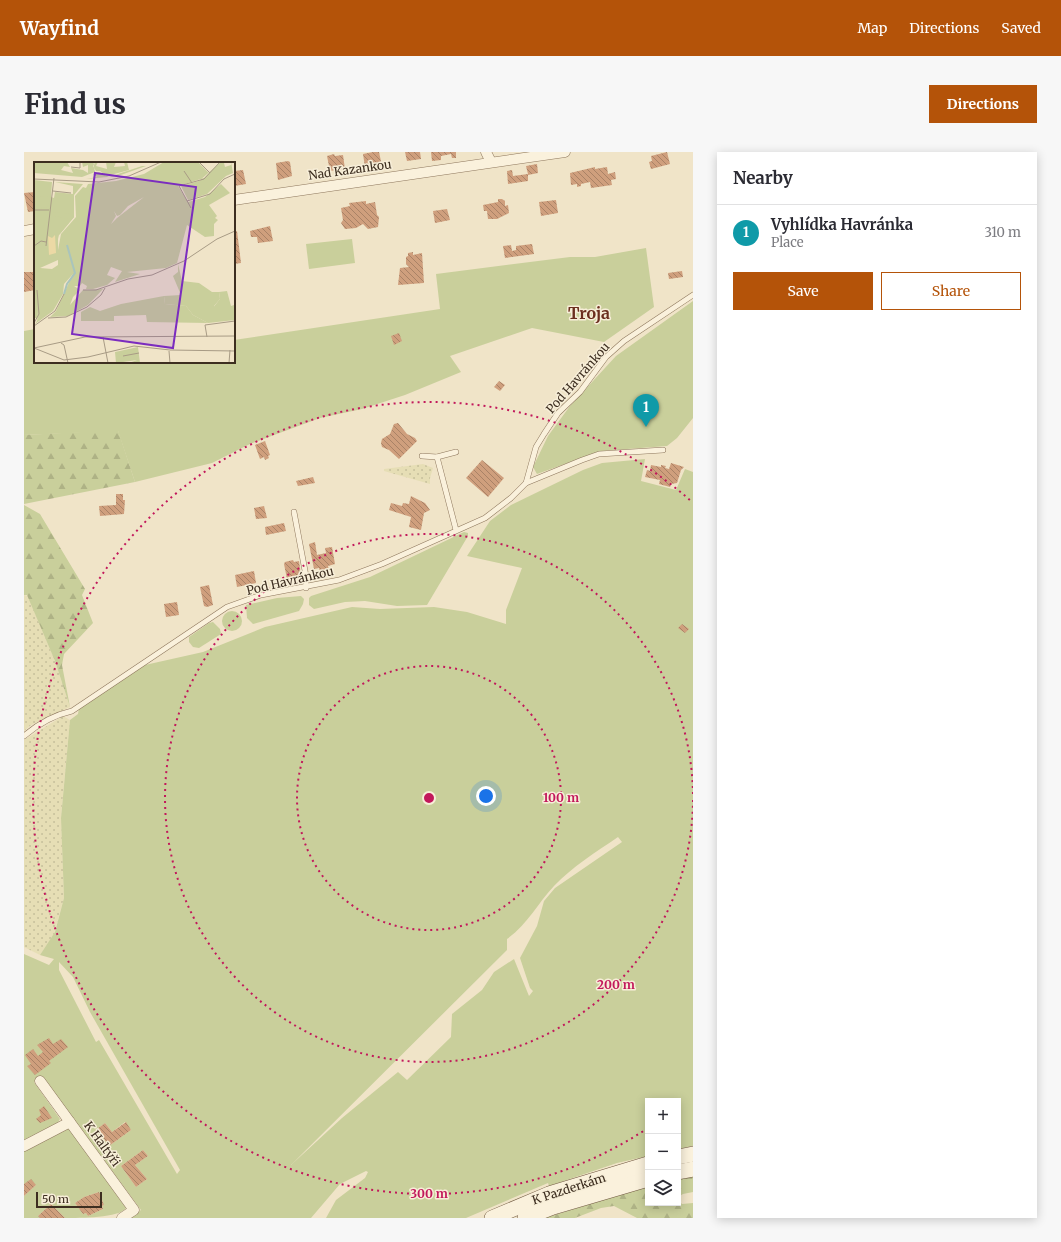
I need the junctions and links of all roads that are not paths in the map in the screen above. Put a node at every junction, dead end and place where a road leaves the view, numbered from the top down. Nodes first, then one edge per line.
1 (486, 152) edge
2 (565, 152) edge
3 (490, 162) junction
4 (235, 200) edge
5 (34, 229) edge
6 (24, 230) edge
7 (693, 294) edge
8 (663, 450) dead end
9 (456, 452) dead end
10 (422, 456) dead end
11 (437, 457) junction
12 (526, 483) junction
13 (294, 512) dead end
14 (456, 530) junction
15 (306, 588) junction
16 (24, 736) edge
17 (40, 1081) dead end
18 (70, 1122) junction
19 (24, 1146) edge
20 (693, 1154) edge
21 (681, 1156) edge
22 (645, 1165) edge
23 (693, 1168) edge
24 (681, 1171) edge
25 (645, 1180) edge
26 (122, 1218) edge
27 (492, 1218) edge
28 (524, 1218) edge

1 - 3 street
2 - 3 street, Nad Kazankou
3 - 4 street, Nad Kazankou
5 - 6 street
7 - 12 lane, Pod Havránkou
8 - 12 lane, Pod Havránkou
9 - 11 lane
10 - 11 lane
11 - 14 lane
12 - 14 lane, Pod Havránkou
13 - 15 lane
14 - 15 lane, Pod Havránkou
15 - 16 lane, Pod Havránkou
17 - 18 street, K Haltýři
18 - 19 street
18 - 26 street, K Haltýři
20 - 21 main road
22 - 27 main road, K Pazderkám
23 - 24 main road
25 - 28 main road, K Pazderkám

